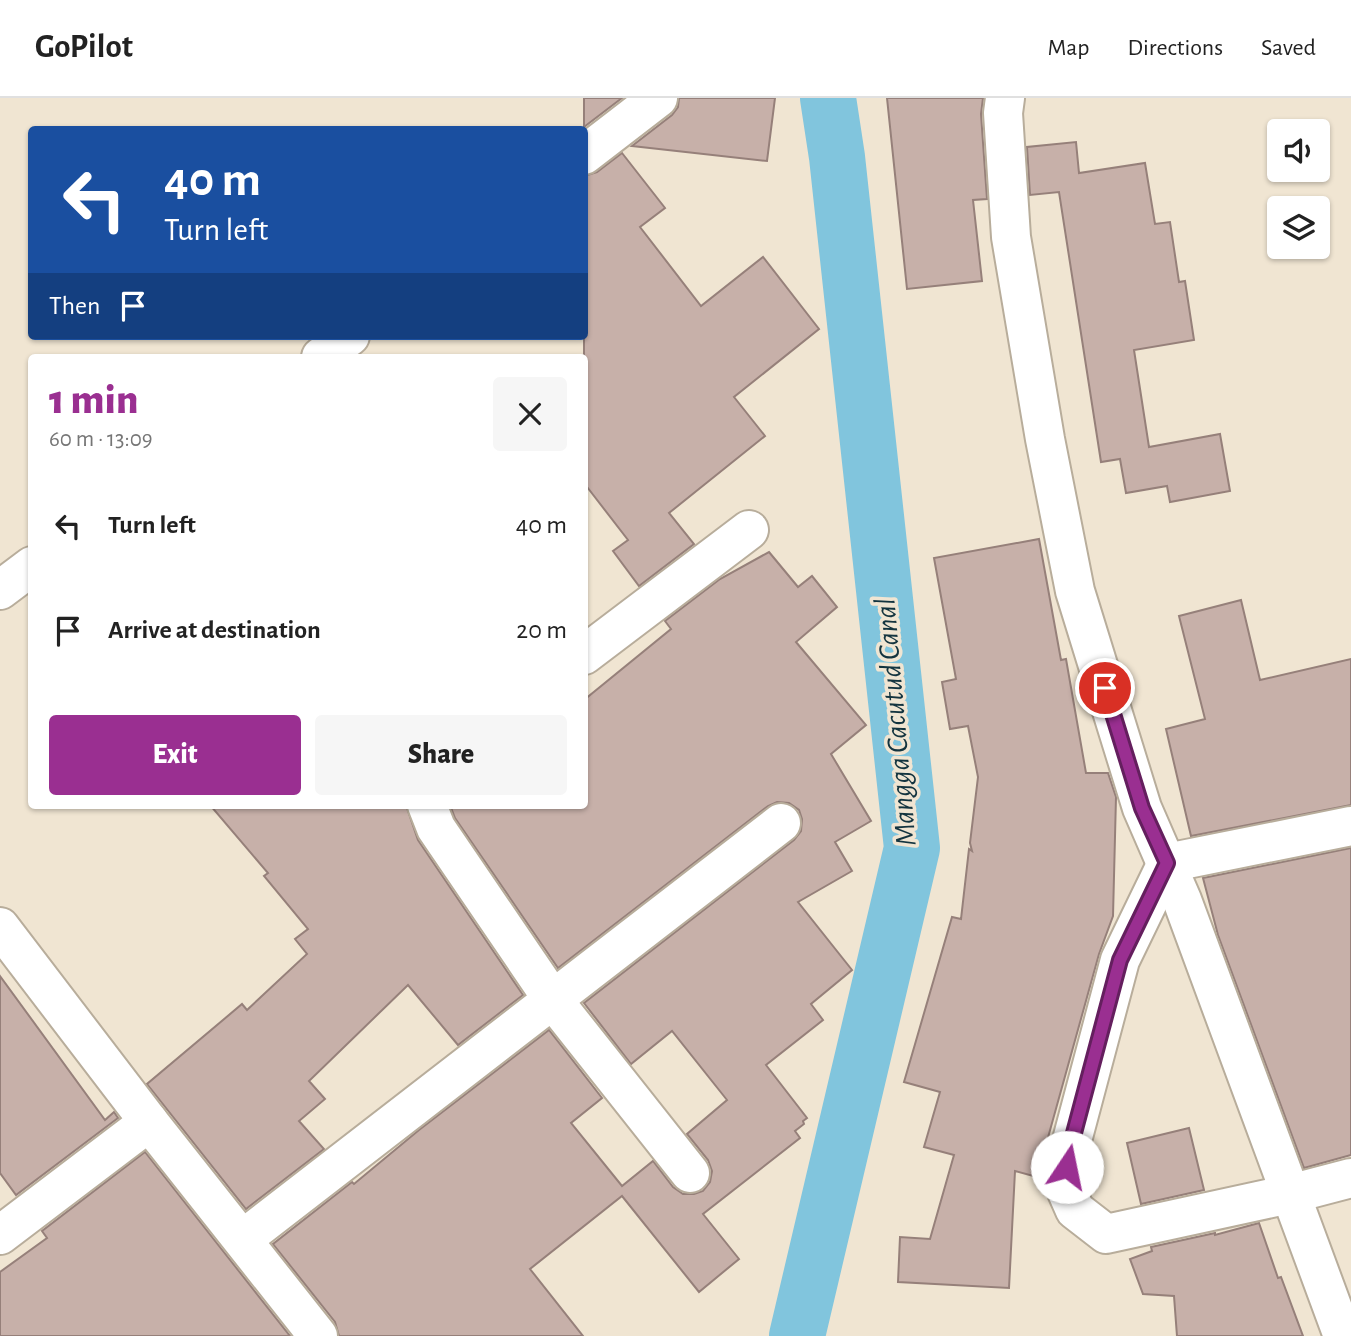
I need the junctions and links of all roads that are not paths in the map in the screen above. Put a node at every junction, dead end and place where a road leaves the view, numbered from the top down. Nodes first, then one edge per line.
1 (658, 98) edge
2 (1005, 98) edge
3 (588, 152) edge
4 (344, 340) edge
5 (325, 354) edge
6 (749, 530) dead end
7 (28, 569) edge
8 (0, 590) edge
9 (588, 652) edge
10 (429, 809) edge
11 (781, 823) dead end
12 (1351, 825) edge
13 (1167, 863) junction
14 (0, 927) edge
15 (553, 1000) junction
16 (149, 1122) junction
17 (690, 1173) dead end
18 (1351, 1178) edge
19 (1290, 1194) junction
20 (0, 1236) edge
21 (243, 1239) junction
22 (318, 1336) edge
23 (1343, 1336) edge

1 - 3 street
2 - 13 street
4 - 5 street
6 - 9 street
7 - 8 street
10 - 15 street
11 - 15 street
12 - 13 street
13 - 19 street
13 - 19 street
14 - 16 street
15 - 17 street
15 - 21 street
16 - 20 street
16 - 21 street
18 - 19 street
19 - 23 street
21 - 22 street

